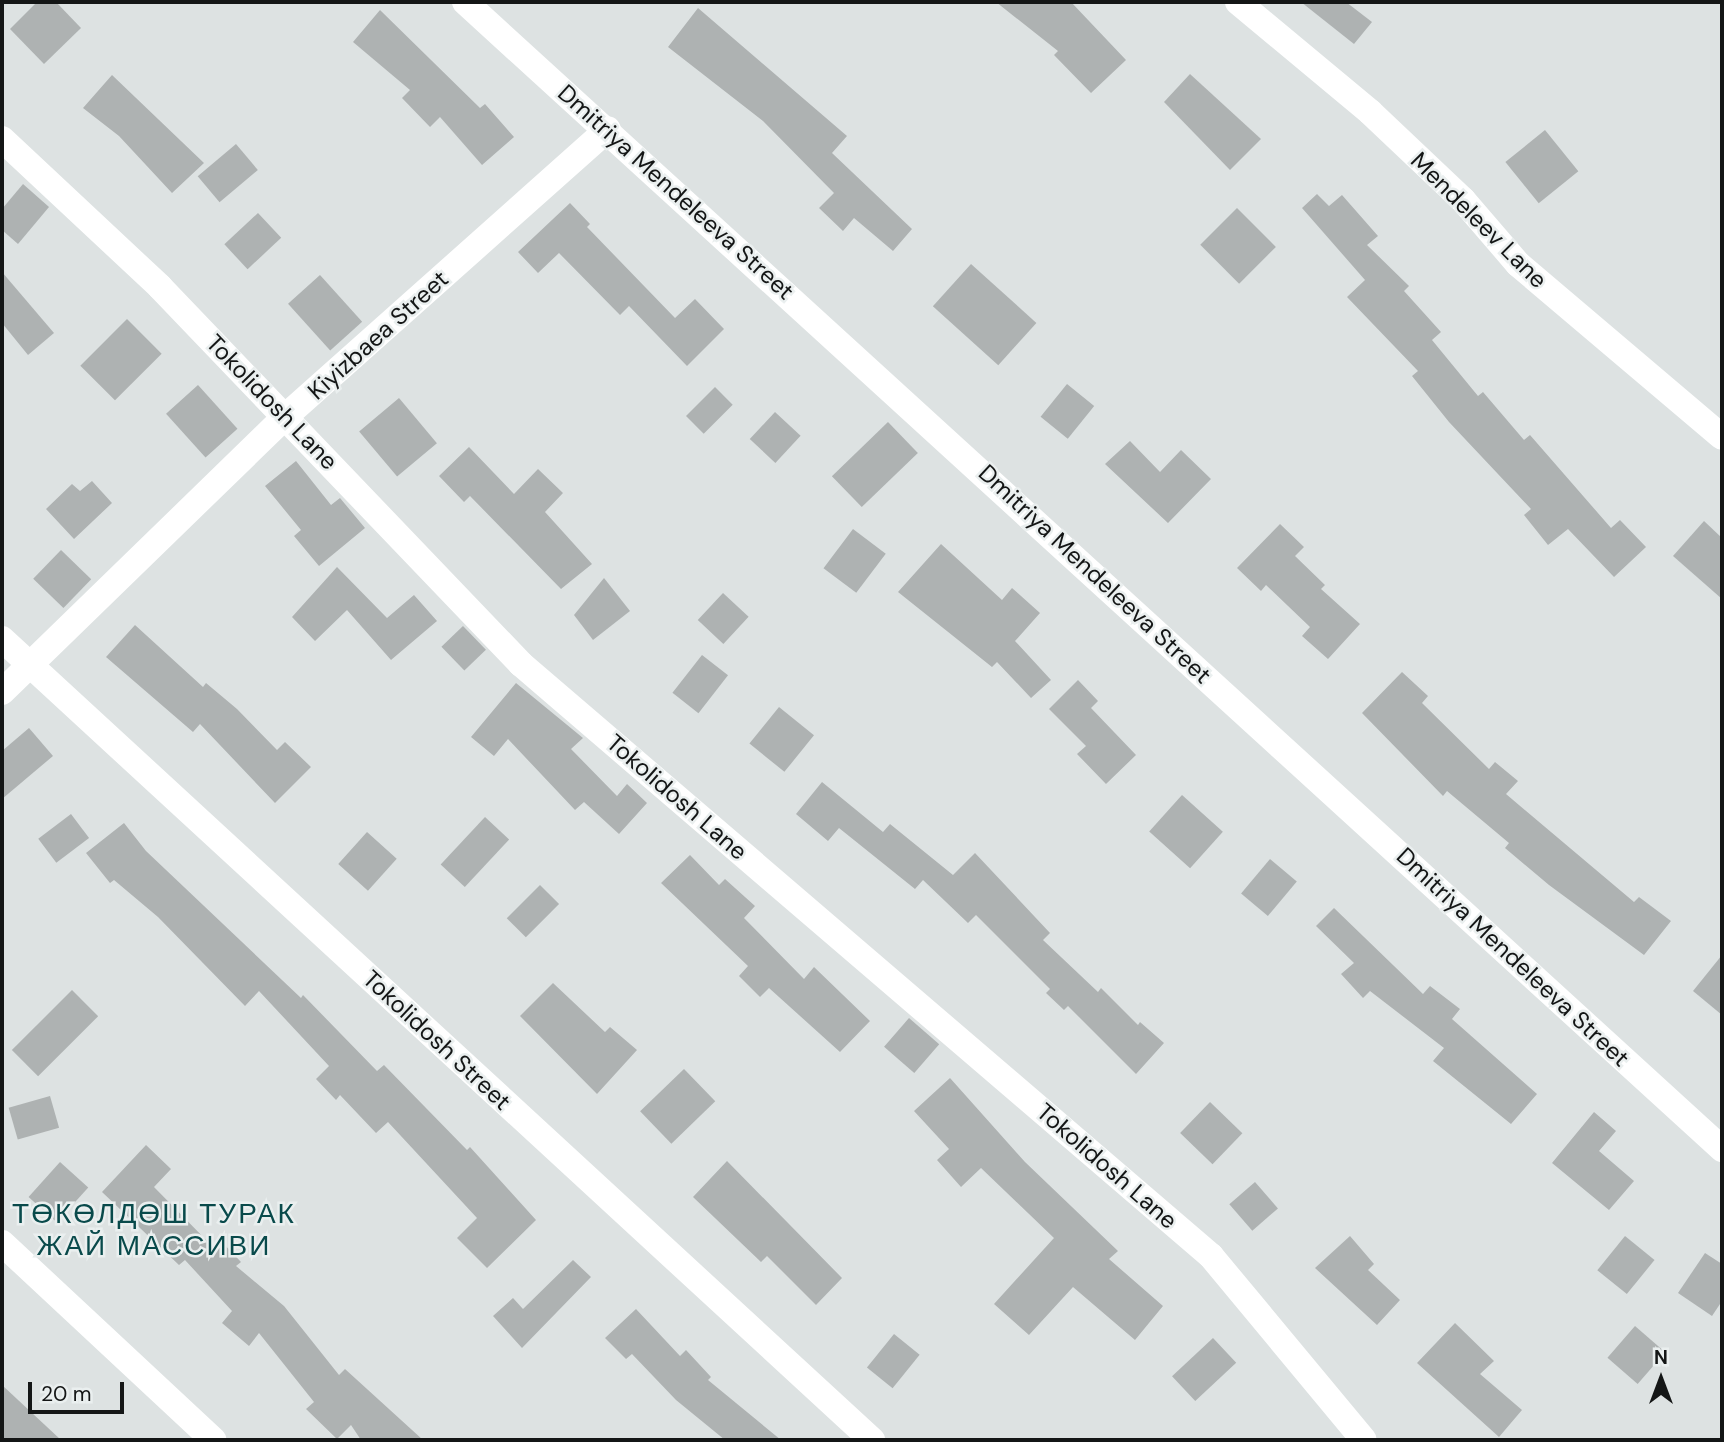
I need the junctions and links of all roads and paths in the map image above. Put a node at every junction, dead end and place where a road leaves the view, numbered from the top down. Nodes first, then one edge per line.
1 (465, 2) edge
2 (1238, 2) edge
3 (608, 129) junction
4 (2, 139) edge
5 (286, 416) junction
6 (1722, 437) edge
7 (2, 639) edge
8 (28, 664) junction
9 (2, 692) edge
10 (1722, 1149) edge
11 (2, 1243) edge
12 (213, 1440) edge
13 (872, 1440) edge
14 (1364, 1440) edge

1 - 3 street, Dmitriya Mendeleeva Street
2 - 6 street, Mendeleev Lane
3 - 5 street, Kiyizbaea Street
3 - 10 street, Dmitriya Mendeleeva Street
4 - 5 street, Tokolidosh Lane
5 - 8 street, Kiyizbaea Street
5 - 14 street, Tokolidosh Lane
7 - 8 street, Tokolidosh Street
8 - 9 street, Kiyizbaea Street
8 - 13 street, Tokolidosh Street
11 - 12 street

